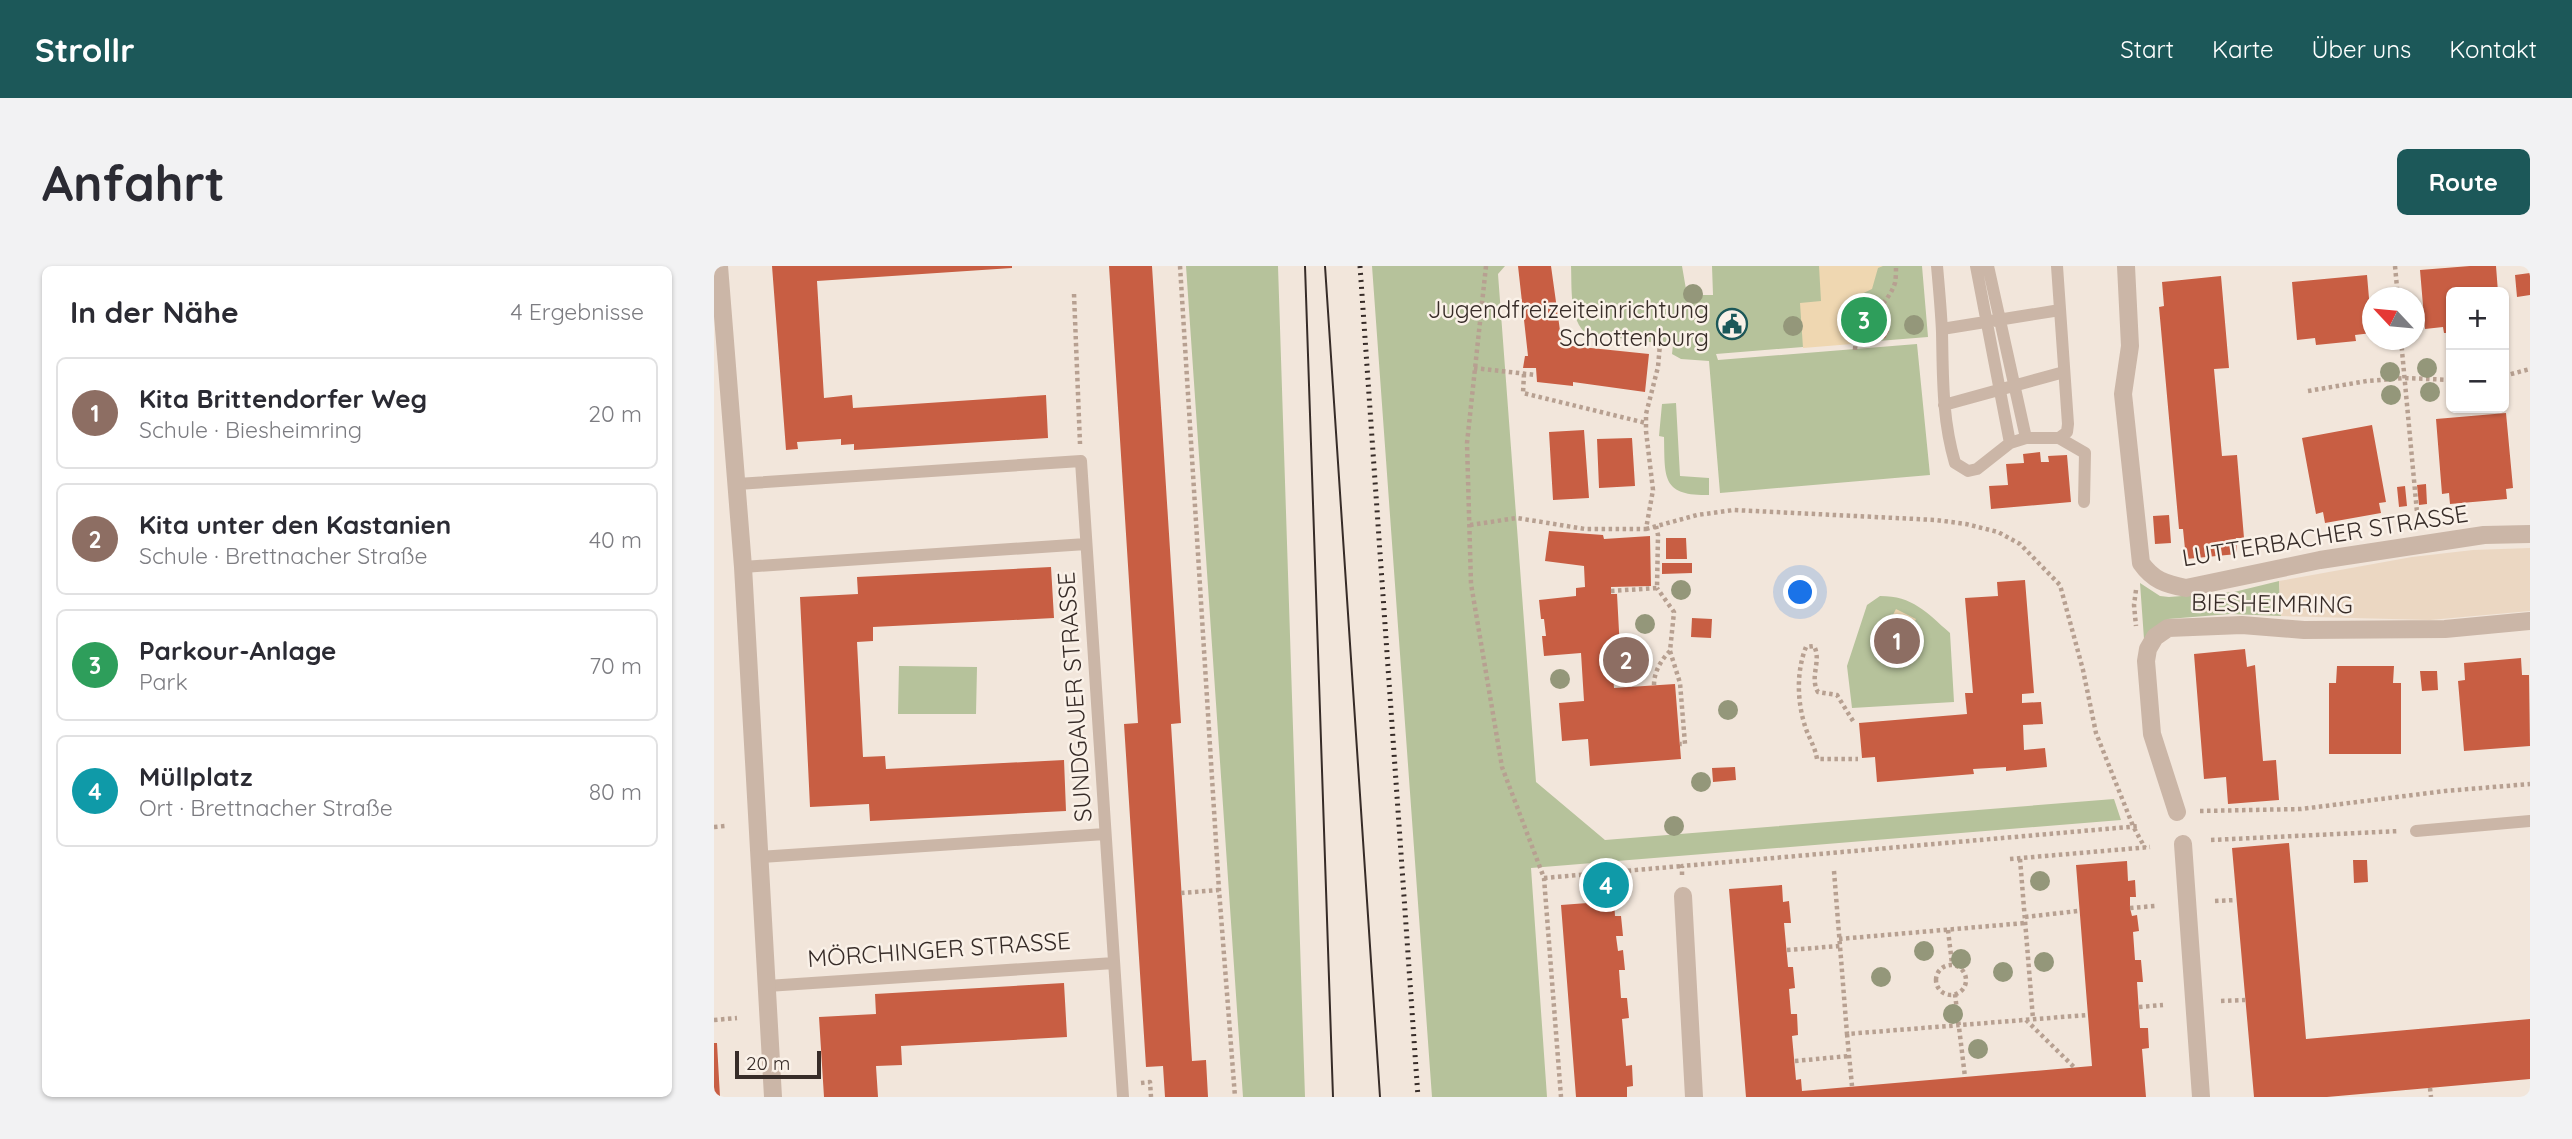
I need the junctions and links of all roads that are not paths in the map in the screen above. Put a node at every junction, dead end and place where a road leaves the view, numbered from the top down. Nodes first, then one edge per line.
1 (719, 266) edge
2 (1937, 266) edge
3 (1976, 266) edge
4 (1988, 266) edge
5 (2057, 266) edge
6 (2126, 266) edge
7 (2060, 310) junction
8 (1992, 320) junction
9 (1942, 329) junction
10 (2064, 372) junction
11 (2007, 386) junction
12 (1944, 405) junction
13 (2026, 438) junction
14 (2059, 438) junction
15 (2010, 443) junction
16 (737, 484) junction
17 (2084, 502) dead end
18 (2530, 534) edge
19 (1086, 544) junction
20 (743, 567) junction
21 (2530, 621) edge
22 (2177, 812) road end
23 (2530, 821) edge
24 (2416, 831) road end
25 (1105, 834) junction
26 (2183, 844) dead end
27 (760, 857) junction
28 (1683, 896) road end
29 (1114, 963) junction
30 (767, 986) junction
31 (773, 1097) edge
32 (1123, 1097) edge
33 (1695, 1097) edge
34 (2201, 1097) edge

1 - 16 street
2 - 9 lane
3 - 8 lane
4 - 8 lane
5 - 7 lane
6 - 18 street, LUTTERBACHER STRASSE
7 - 8 lane
7 - 10 lane
8 - 9 lane
8 - 11 lane
9 - 12 lane
10 - 11 lane
10 - 14 lane
11 - 12 lane
11 - 13 lane
11 - 15 lane
12 - 15 lane
13 - 14 lane
13 - 15 lane
14 - 17 lane
16 - 19 lane, SUNDGAUER STRASSE
16 - 20 street
19 - 20 lane
19 - 25 lane, SUNDGAUER STRASSE
20 - 27 street
21 - 22 street, BIESHEIMRING
23 - 24 lane
25 - 27 lane
25 - 29 lane, SUNDGAUER STRASSE
26 - 34 street
27 - 30 street
28 - 33 street
29 - 30 lane, MÖRCHINGER STRASSE
29 - 32 lane, SUNDGAUER STRASSE
30 - 31 street

